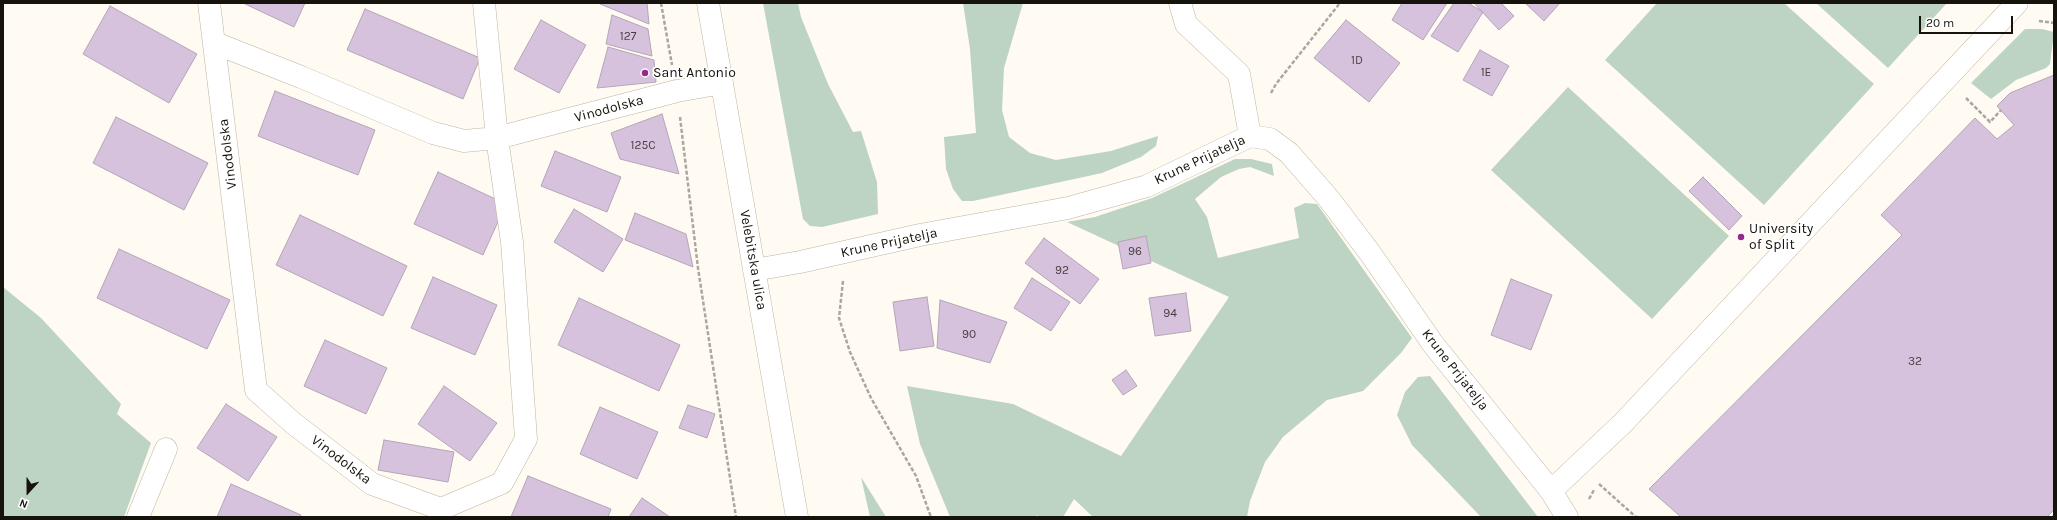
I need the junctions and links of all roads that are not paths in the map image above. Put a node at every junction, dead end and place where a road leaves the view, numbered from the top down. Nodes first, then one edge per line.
1 (209, 3) edge
2 (484, 3) edge
3 (708, 3) edge
4 (1180, 3) edge
5 (2017, 3) edge
6 (214, 43) junction
7 (722, 83) junction
8 (1250, 136) junction
9 (497, 138) junction
10 (754, 270) junction
11 (166, 449) dead end
12 (1551, 491) junction
13 (138, 517) edge
14 (797, 517) edge
15 (1567, 517) edge

1 - 6 street, Vinodolska
2 - 9 street, Vinodolska
3 - 7 street, Velebitska ulica
4 - 8 street
5 - 12 street
6 - 9 street, Vinodolska
6 - 9 street, Vinodolska
7 - 9 street, Vinodolska
7 - 10 street, Velebitska ulica
8 - 10 street, Krune Prijatelja
8 - 12 street, Krune Prijatelja
10 - 14 street, Velebitska ulica
11 - 13 street
12 - 15 street, Krune Prijatelja

